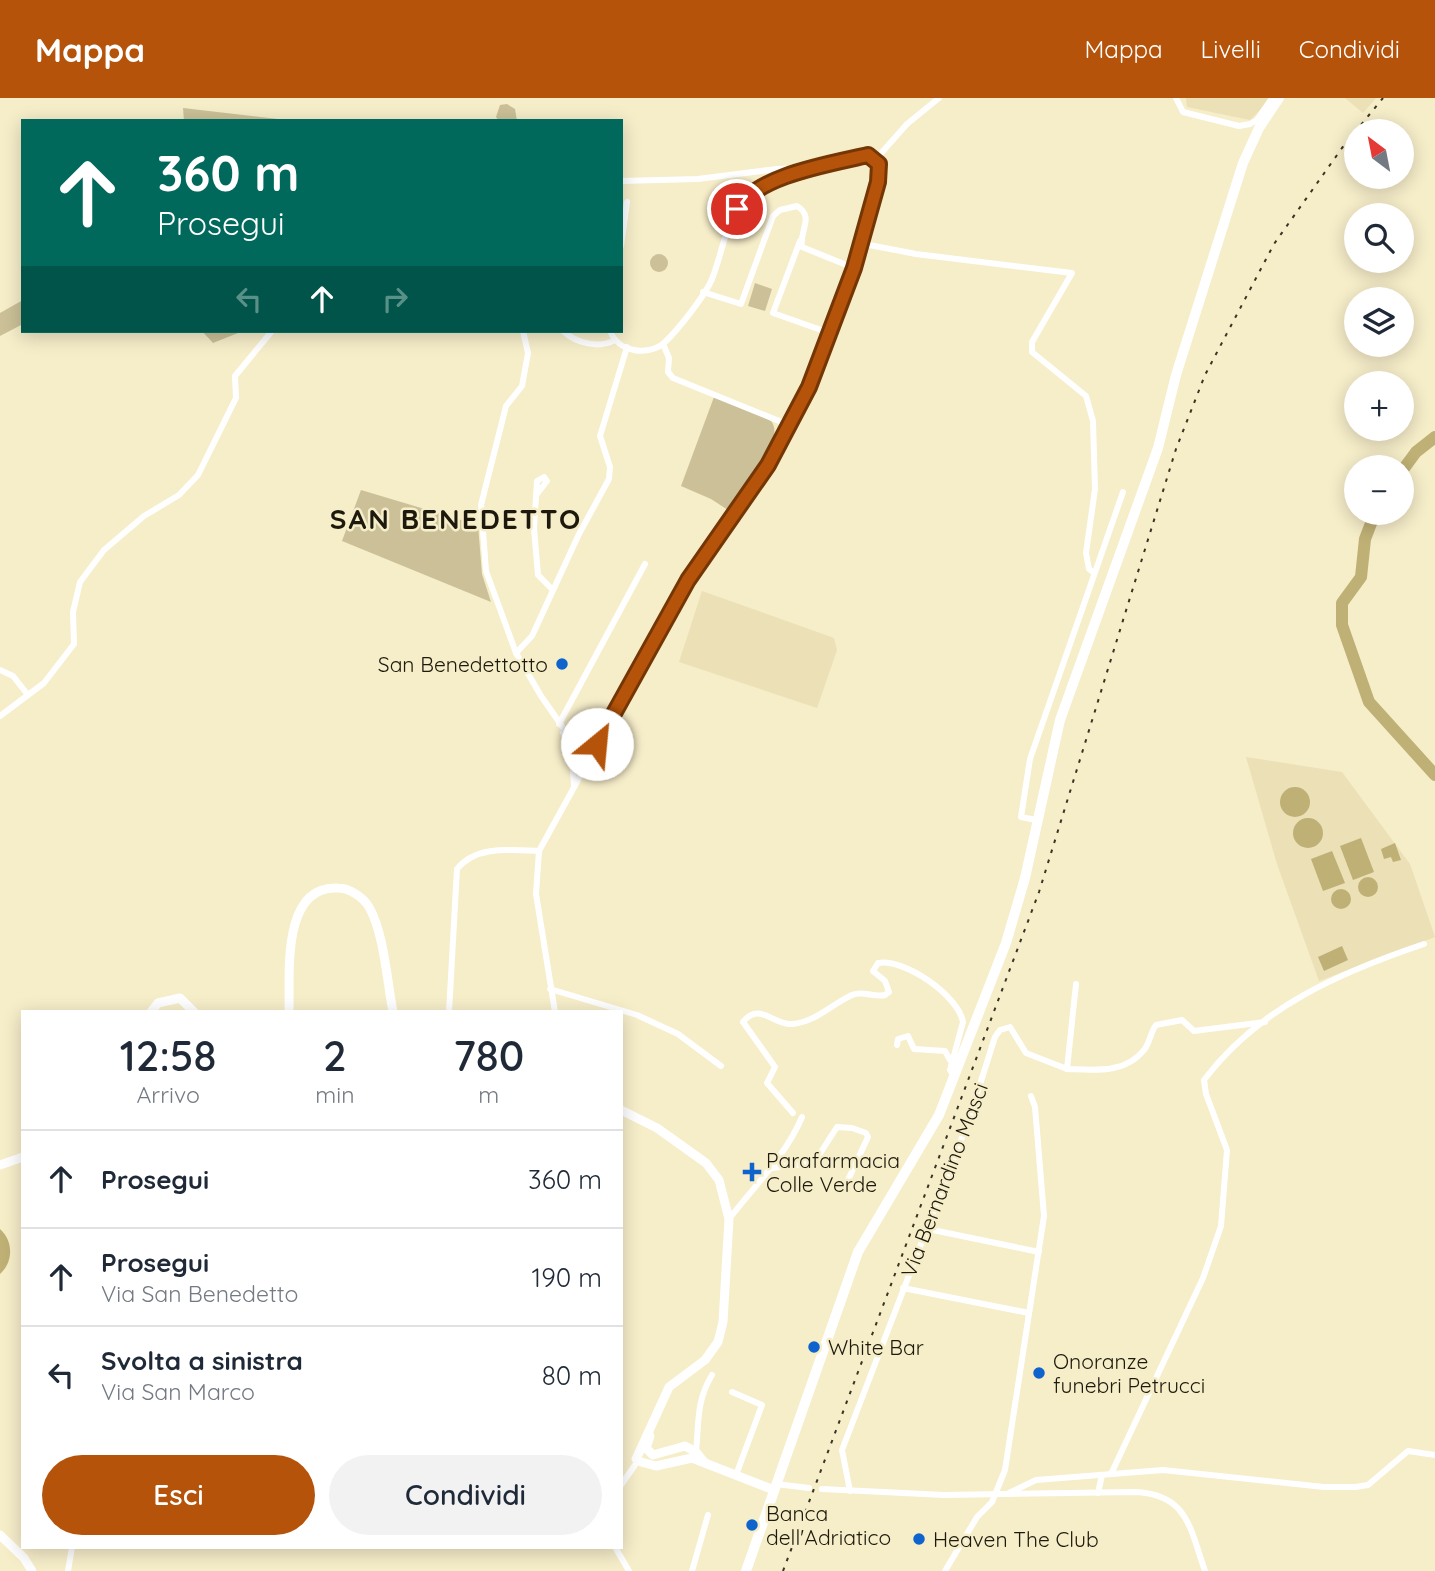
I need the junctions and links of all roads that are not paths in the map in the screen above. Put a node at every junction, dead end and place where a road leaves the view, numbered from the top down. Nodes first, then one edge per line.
1 (939, 98) edge
2 (1175, 98) edge
3 (1272, 98) edge
4 (1279, 98) edge
5 (876, 159) junction
6 (815, 169) junction
7 (623, 181) edge
8 (627, 202) dead end
9 (623, 231) edge
10 (800, 239) junction
11 (859, 243) junction
12 (849, 266) junction
13 (704, 292) junction
14 (824, 331) junction
15 (270, 333) edge
16 (523, 333) edge
17 (567, 333) edge
18 (611, 333) edge
19 (615, 340) junction
20 (663, 344) junction
21 (627, 348) junction
22 (789, 425) junction
23 (1123, 492) dead end
24 (537, 494) dead end
25 (645, 564) dead end
26 (1094, 573) junction
27 (552, 589) junction
28 (516, 653) junction
29 (0, 670) edge
30 (28, 695) junction
31 (0, 716) edge
32 (559, 724) junction
33 (597, 744) junction
34 (579, 746) junction
35 (572, 753) junction
36 (587, 762) junction
37 (574, 789) junction
38 (1036, 820) junction
39 (539, 851) junction
40 (1424, 944) dead end
41 (1076, 984) dead end
42 (550, 989) junction
43 (153, 1010) edge
44 (192, 1010) edge
45 (289, 1010) edge
46 (393, 1010) edge
47 (449, 1010) edge
48 (555, 1010) edge
49 (620, 1010) edge
50 (623, 1011) edge
51 (1265, 1022) junction
52 (897, 1045) dead end
53 (951, 1062) junction
54 (721, 1066) dead end
55 (1067, 1069) junction
56 (955, 1077) junction
57 (1031, 1096) dead end
58 (623, 1111) edge
59 (793, 1113) dead end
60 (802, 1117) dead end
61 (21, 1158) edge
62 (0, 1165) edge
63 (772, 1168) junction
64 (848, 1180) dead end
65 (729, 1219) junction
66 (928, 1228) junction
67 (1039, 1252) junction
68 (903, 1287) junction
69 (1029, 1313) junction
70 (712, 1376) dead end
71 (665, 1392) junction
72 (732, 1392) dead end
73 (765, 1395) dead end
74 (762, 1405) junction
75 (696, 1452) junction
76 (1435, 1455) edge
77 (637, 1462) junction
78 (706, 1464) junction
79 (1111, 1474) junction
80 (736, 1475) junction
81 (1102, 1475) junction
82 (623, 1482) edge
83 (775, 1487) junction
84 (809, 1488) dead end
85 (822, 1489) dead end
86 (850, 1491) junction
87 (995, 1493) junction
88 (1009, 1493) junction
89 (1098, 1493) junction
90 (708, 1515) dead end
91 (0, 1535) edge
92 (72, 1549) edge
93 (616, 1549) edge
94 (32, 1571) edge
95 (68, 1571) edge
96 (629, 1571) edge
97 (692, 1571) edge
98 (746, 1571) edge
99 (945, 1571) edge
100 (1205, 1571) edge

1 - 5 street
2 - 3 street
4 - 38 main road
5 - 6 street
5 - 11 street
6 - 7 street
6 - 13 street
8 - 9 street
10 - 12 street
10 - 13 street
10 - 14 street
11 - 12 street
11 - 22 street
11 - 26 street
12 - 14 street
13 - 20 street
14 - 22 street
15 - 30 street
16 - 28 street
17 - 19 street
18 - 19 street
19 - 21 street
20 - 21 street
20 - 22 street
21 - 27 street
22 - 33 street
23 - 26 street
24 - 27 street
25 - 32 street
26 - 38 street
27 - 28 street
28 - 32 street
29 - 30 street
30 - 31 street
32 - 34 street
32 - 35 street
33 - 34 street
33 - 36 street
34 - 36 street
35 - 36 street
35 - 37 street
36 - 37 street
37 - 39 street
38 - 56 main road
39 - 42 street
39 - 47 street
40 - 51 street
41 - 55 street
42 - 48 street
42 - 49 street
43 - 44 street
45 - 46 street
50 - 54 street
51 - 55 street
51 - 79 street
52 - 53 street
53 - 56 street
53 - 59 street
55 - 66 street, Via Bernardino Masci
56 - 83 main road
57 - 67 street
58 - 65 street
60 - 63 street
61 - 62 street
63 - 64 street
63 - 65 street
65 - 71 street
66 - 67 street
66 - 68 street, Via Bernardino Masci
67 - 69 street
68 - 69 street
68 - 86 street, Via Bernardino Masci
69 - 87 street
70 - 75 street
71 - 75 street
71 - 77 street
72 - 74 street
73 - 74 street
74 - 80 street
75 - 78 street
76 - 79 street
77 - 78 street
77 - 82 street
78 - 80 street
79 - 81 street
80 - 83 street
81 - 88 street
81 - 89 street
83 - 84 street
83 - 98 main road
85 - 86 street
86 - 87 street
87 - 88 street
87 - 99 street
88 - 89 street
89 - 100 street
90 - 97 street
91 - 94 street
92 - 95 street
93 - 96 street

